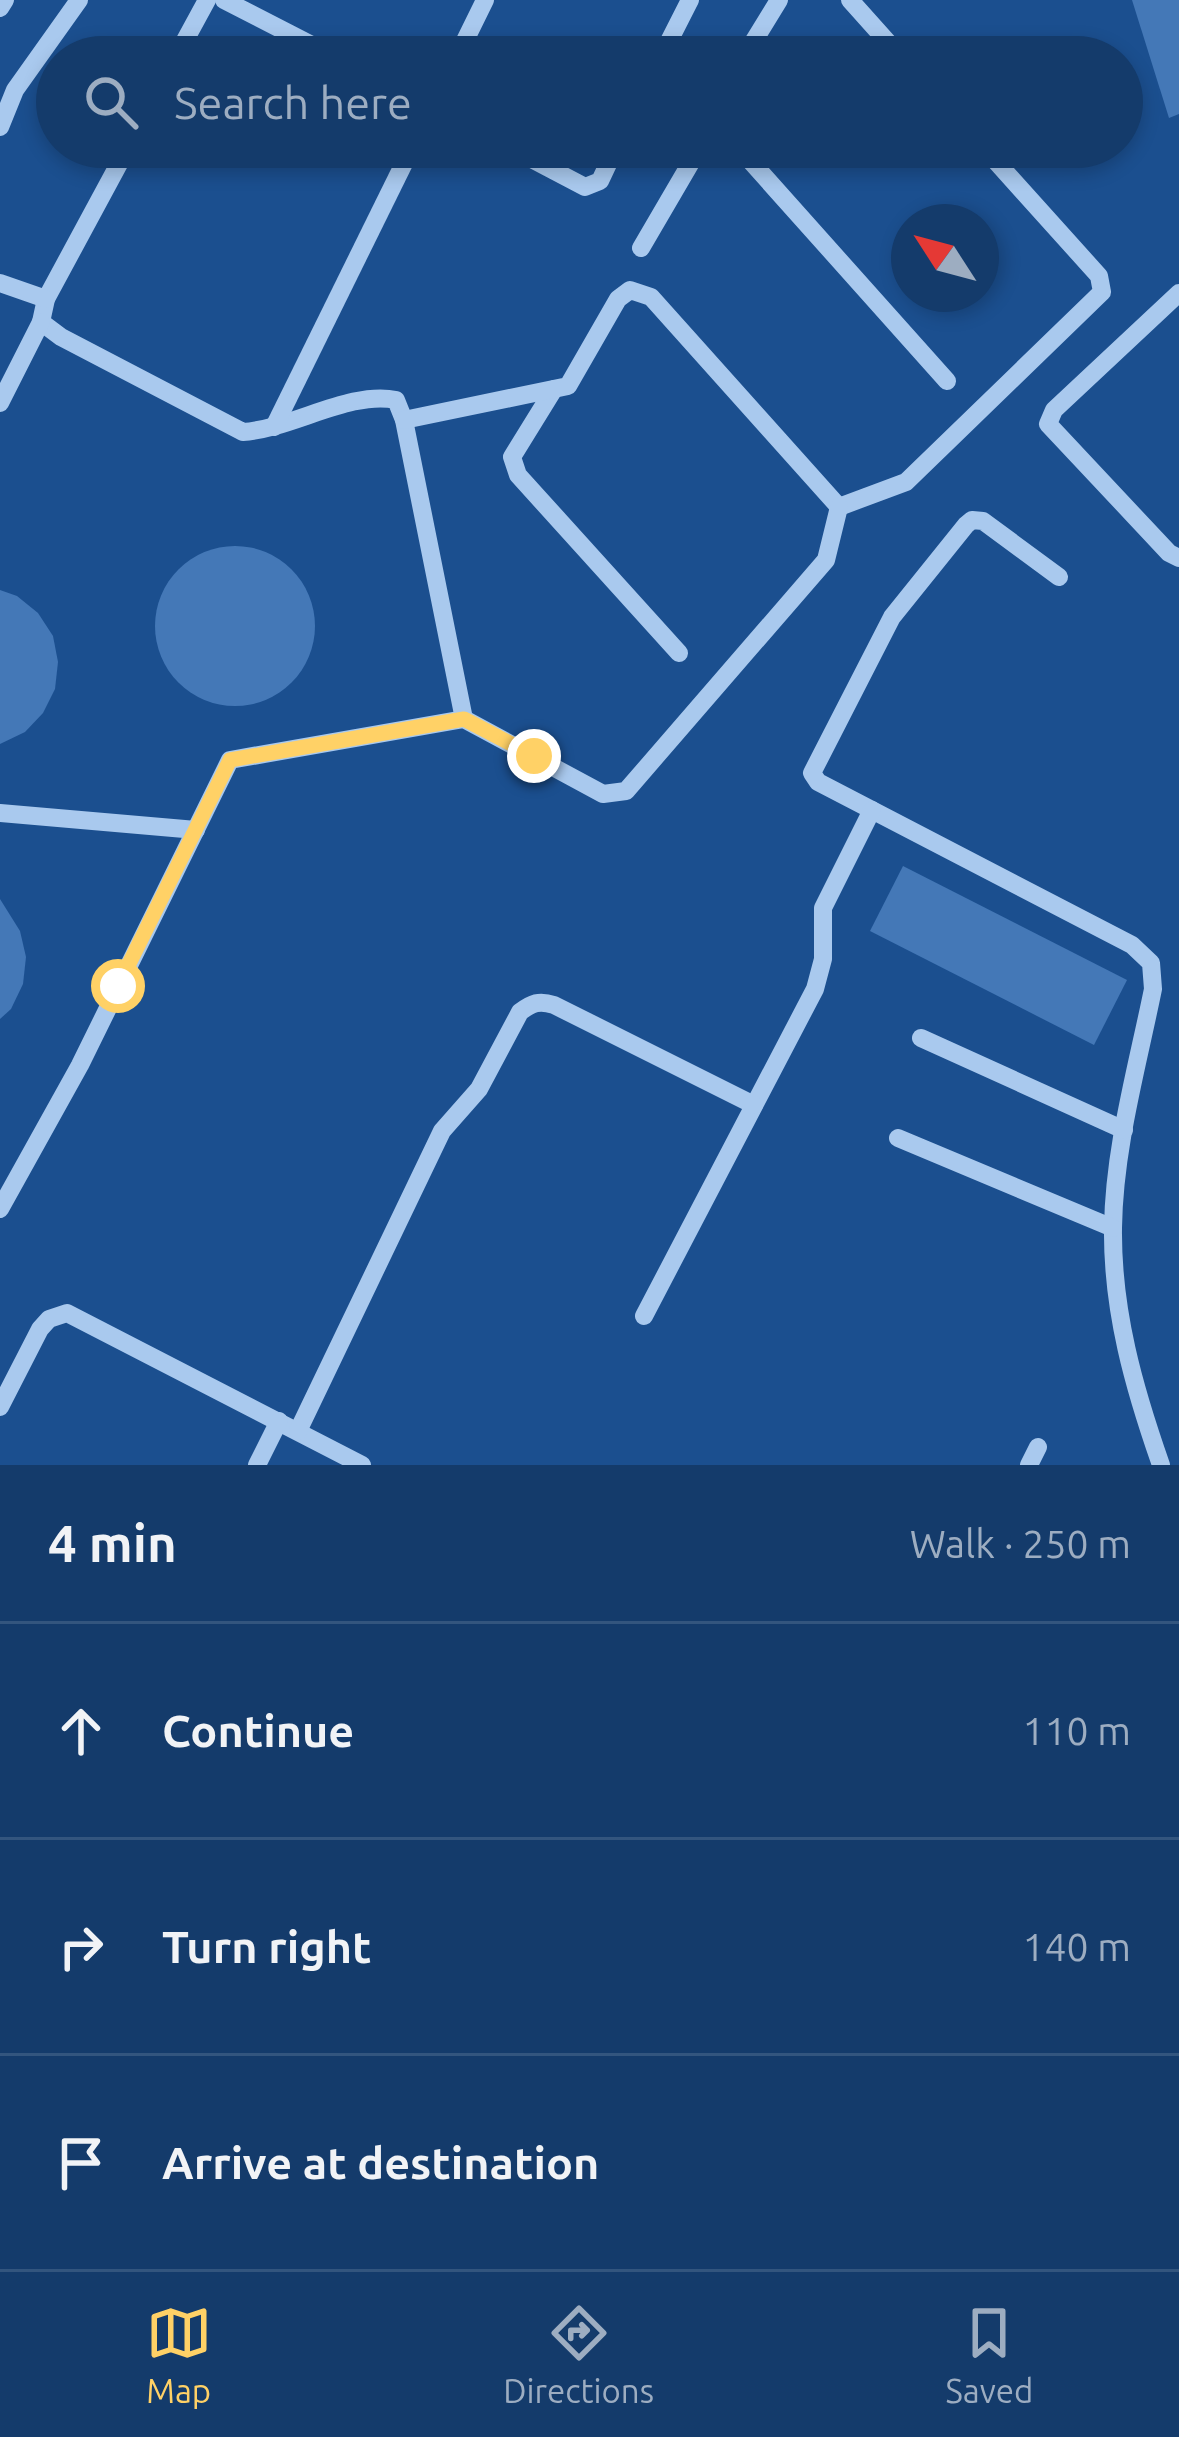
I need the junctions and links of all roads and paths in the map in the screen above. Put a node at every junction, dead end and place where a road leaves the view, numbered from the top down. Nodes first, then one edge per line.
1 (4, 0) edge
2 (79, 0) edge
3 (207, 0) edge
4 (224, 0) edge
5 (485, 0) edge
6 (690, 0) edge
7 (779, 0) edge
8 (850, 0) edge
9 (0, 8) edge
10 (53, 36) edge
11 (187, 36) edge
12 (293, 36) edge
13 (467, 36) edge
14 (672, 36) edge
15 (757, 36) edge
16 (882, 36) edge
17 (36, 60) edge
18 (0, 127) edge
19 (117, 168) edge
20 (402, 168) edge
21 (549, 168) edge
22 (606, 168) edge
23 (688, 168) edge
24 (757, 168) edge
25 (1001, 168) edge
26 (641, 248) dead end
27 (0, 284) edge
28 (1179, 293) edge
29 (46, 299) junction
30 (40, 322) junction
31 (947, 381) dead end
32 (554, 389) junction
33 (0, 403) edge
34 (404, 420) junction
35 (274, 427) junction
36 (839, 507) junction
37 (1179, 558) edge
38 (1059, 578) dead end
39 (679, 653) dead end
40 (464, 719) junction
41 (872, 810) junction
42 (0, 813) edge
43 (196, 830) junction
44 (921, 1038) dead end
45 (754, 1105) junction
46 (1124, 1130) junction
47 (898, 1138) dead end
48 (0, 1209) edge
49 (1113, 1228) junction
50 (644, 1316) dead end
51 (0, 1407) edge
52 (279, 1421) junction
53 (298, 1431) junction
54 (257, 1465) edge
55 (362, 1465) edge
56 (1161, 1465) edge

1 - 9 lane
2 - 10 lane
3 - 11 lane
4 - 12 lane
5 - 13 lane
6 - 14 lane
7 - 15 lane
8 - 16 lane
17 - 18 lane
19 - 29 lane
20 - 35 lane
21 - 22 lane
23 - 26 lane
24 - 31 lane
25 - 36 lane
27 - 29 lane
28 - 37 lane
29 - 30 lane
30 - 33 lane
30 - 35 lane
32 - 34 lane
32 - 36 lane
32 - 39 lane
34 - 35 lane
34 - 40 lane
36 - 40 lane
38 - 41 lane
40 - 43 lane
41 - 45 lane
41 - 46 lane
42 - 43 lane
43 - 48 lane
44 - 46 lane
45 - 50 lane
45 - 53 lane
46 - 49 lane
47 - 49 lane
49 - 56 lane
51 - 52 lane
52 - 53 lane
52 - 54 lane
53 - 55 lane

